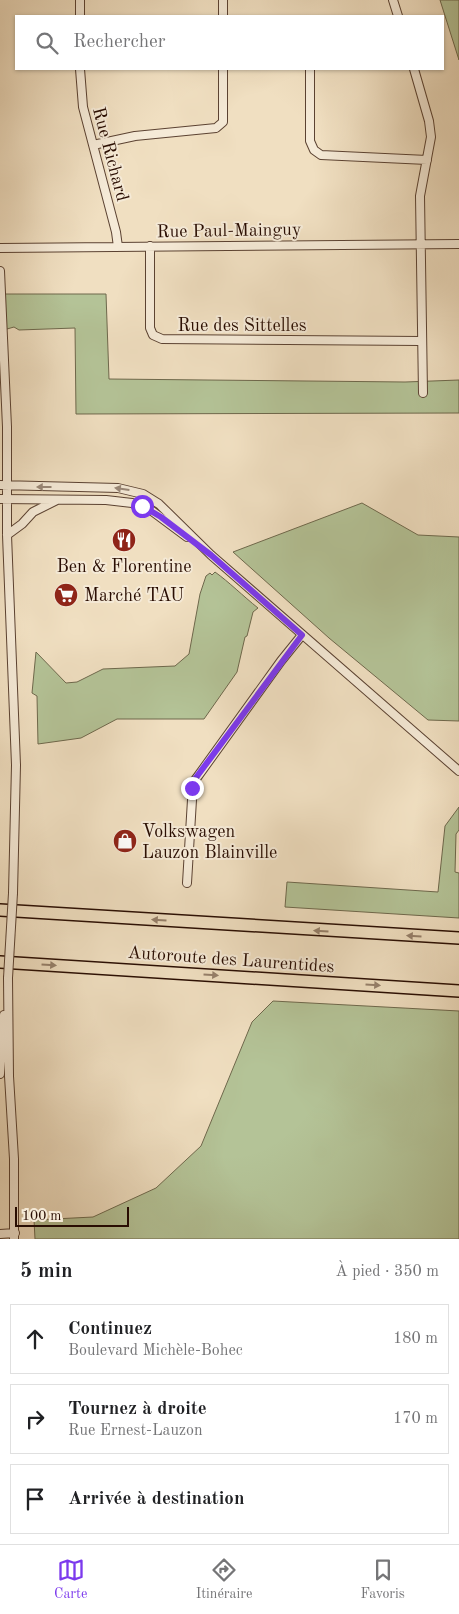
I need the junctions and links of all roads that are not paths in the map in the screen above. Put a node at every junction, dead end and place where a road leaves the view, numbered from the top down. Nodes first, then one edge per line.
1 (80, 0) edge
2 (223, 0) edge
3 (394, 0) edge
4 (80, 15) edge
5 (223, 15) edge
6 (398, 15) edge
7 (80, 70) edge
8 (223, 70) edge
9 (310, 70) edge
10 (414, 70) edge
11 (93, 146) junction
12 (427, 160) junction
13 (421, 243) junction
14 (459, 244) edge
15 (150, 246) junction
16 (118, 247) junction
17 (0, 248) edge
18 (0, 271) edge
19 (421, 341) junction
20 (423, 393) dead end
21 (4, 486) edge
22 (3, 499) edge
23 (59, 500) junction
24 (0, 528) edge
25 (7, 535) junction
26 (211, 555) junction
27 (302, 635) junction
28 (459, 771) edge
29 (187, 883) dead end
30 (0, 910) edge
31 (459, 938) edge
32 (0, 962) edge
33 (8, 978) junction
34 (459, 991) edge
35 (0, 1074) edge
36 (0, 1234) edge
37 (14, 1236) edge

1 - 4 street
2 - 5 street
3 - 6 street
7 - 11 street, Rue Richard
8 - 11 street
9 - 12 street
10 - 12 street
11 - 16 street, Rue Richard
12 - 13 street
13 - 14 street, Rue Paul-Mainguy
13 - 15 street, Rue Paul-Mainguy
13 - 19 street
15 - 16 street, Rue Paul-Mainguy
15 - 19 street, Rue des Sittelles
16 - 17 street, Rue Paul-Mainguy
18 - 21 street
19 - 20 street
21 - 22 street
26 -> 21 street
22 - 23 street
22 - 25 street
23 - 25 street
23 - 26 street
24 - 25 street
25 - 33 street, bridge
26 - 27 street
27 - 28 street
27 - 29 street
31 -> 30 highway, Autoroute des Laurentides
32 -> 34 highway, Autoroute des Laurentides
33 - 35 street
33 - 37 street
36 - 37 street

